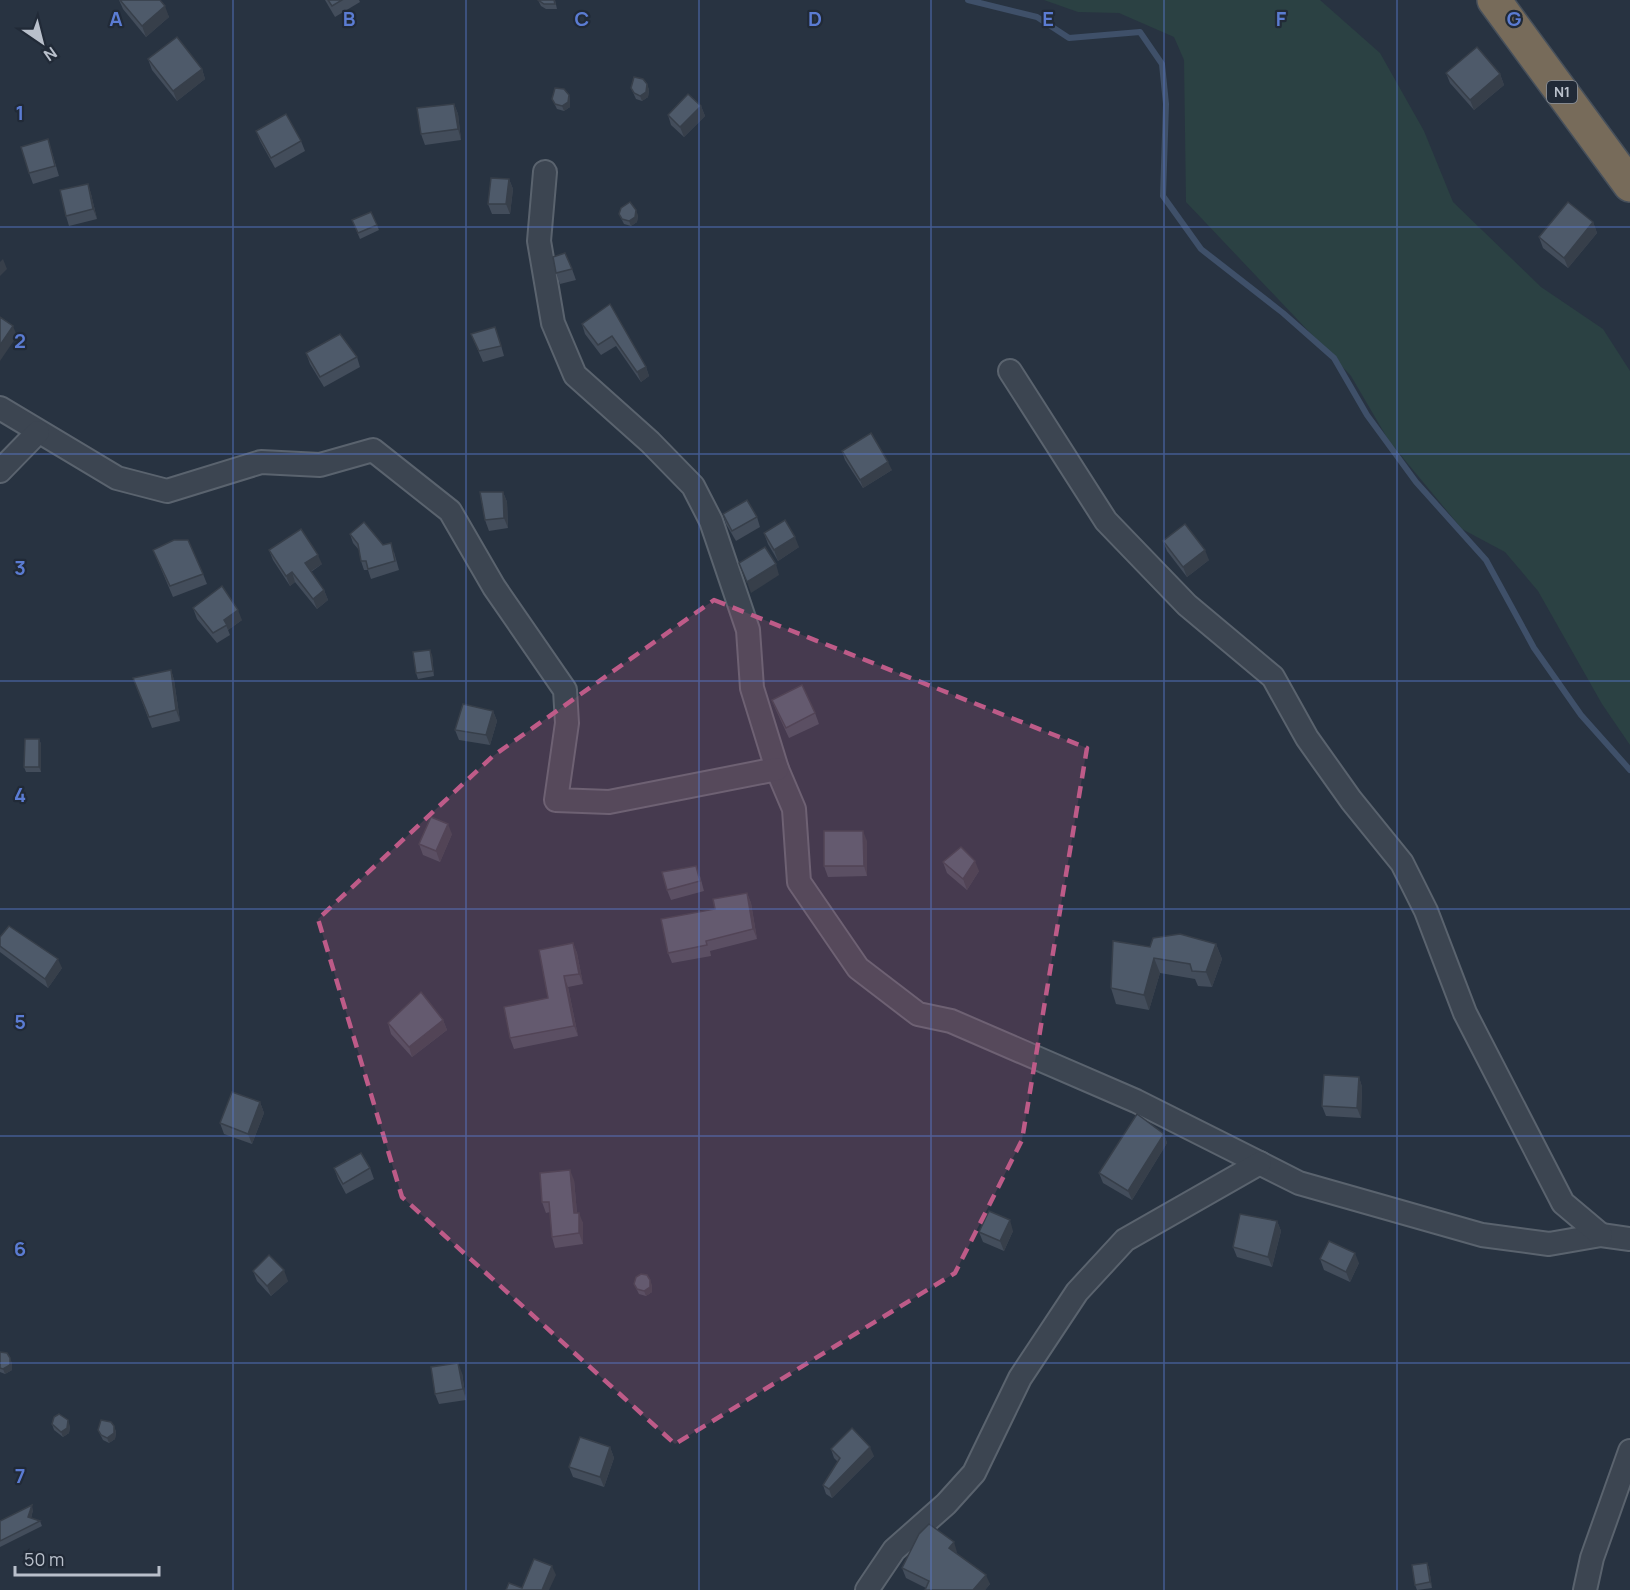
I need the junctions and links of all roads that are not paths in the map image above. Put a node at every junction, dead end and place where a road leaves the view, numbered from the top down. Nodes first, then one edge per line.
1 (1494, 0) edge
2 (545, 172) dead end
3 (1629, 180) edge
4 (1010, 371) dead end
5 (0, 408) edge
6 (38, 432) junction
7 (0, 471) edge
8 (777, 769) junction
9 (1260, 1163) junction
10 (1601, 1235) junction
11 (1630, 1239) edge
12 (1630, 1450) edge
13 (867, 1590) edge
14 (1585, 1590) edge

1 - 3 highway, N1
2 - 8 street
4 - 10 street
5 - 6 street
6 - 7 street
6 - 8 street
8 - 9 street
9 - 10 street
9 - 13 street
10 - 11 street
12 - 14 street

